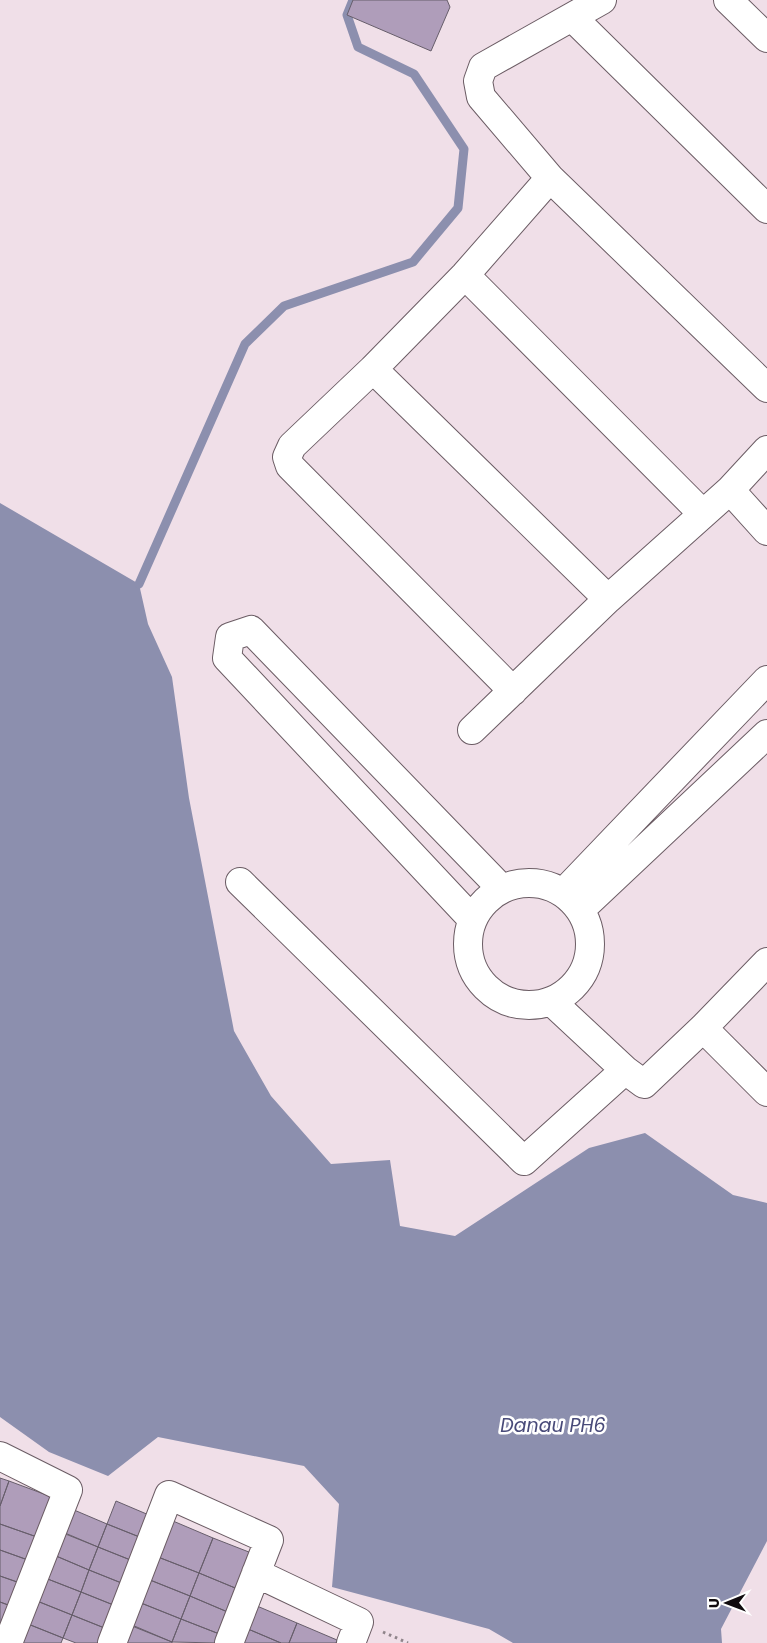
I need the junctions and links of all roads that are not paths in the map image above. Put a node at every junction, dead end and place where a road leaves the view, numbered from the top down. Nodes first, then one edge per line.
1 (602, 0) edge
2 (728, 0) edge
3 (572, 17) junction
4 (767, 38) edge
5 (550, 178) junction
6 (767, 210) edge
7 (465, 275) junction
8 (373, 369) junction
9 (767, 388) edge
10 (767, 450) edge
11 (730, 490) junction
12 (703, 514) junction
13 (767, 531) edge
14 (608, 600) junction
15 (767, 680) edge
16 (513, 691) junction
17 (472, 730) dead end
18 (767, 734) edge
19 (240, 882) dead end
20 (501, 888) junction
21 (573, 900) junction
22 (472, 919) junction
23 (767, 962) edge
24 (552, 1002) junction
25 (703, 1028) junction
26 (624, 1070) junction
27 (767, 1092) edge
28 (0, 1456) edge
29 (256, 1573) junction
30 (8, 1643) edge
31 (112, 1643) edge
32 (228, 1643) edge
33 (350, 1643) edge

1 - 3 street
2 - 4 street
3 - 5 street
3 - 6 street
5 - 7 street
5 - 9 street
7 - 8 street
7 - 12 street
8 - 14 street
8 - 16 street
10 - 11 street
11 - 12 street
11 - 13 street
12 - 14 street
14 - 16 street
15 - 21 street
16 - 17 street
18 - 21 street
19 - 26 street
20 - 21 street
20 - 22 street
20 - 22 street
21 - 24 street
22 - 24 street
23 - 25 street
24 - 26 street
25 - 26 street
25 - 27 street
28 - 30 street
29 - 31 street
29 - 32 street
29 - 33 street

